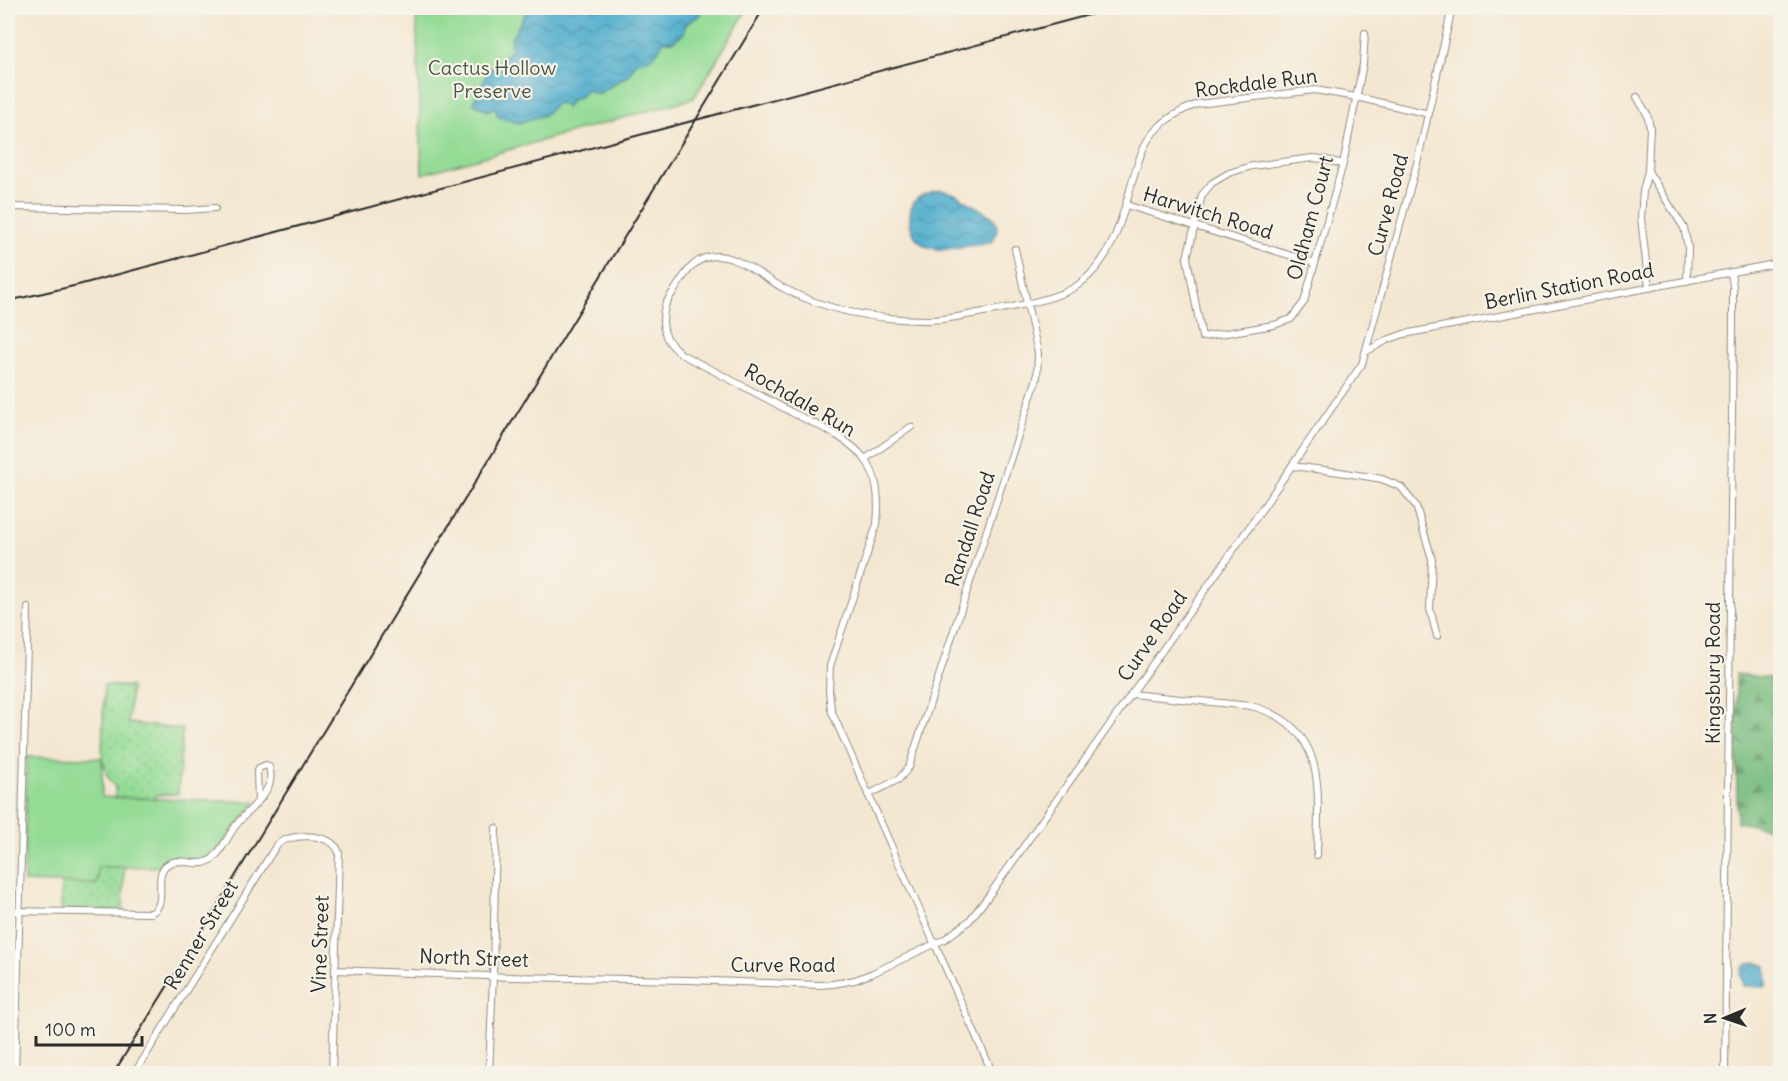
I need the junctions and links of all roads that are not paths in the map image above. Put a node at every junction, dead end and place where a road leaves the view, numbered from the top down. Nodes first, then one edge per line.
1 (1452, 8) edge
2 (1365, 33) dead end
3 (1356, 97) junction
4 (1637, 97) dead end
5 (1429, 114) junction
6 (1343, 164) junction
7 (1648, 171) junction
8 (1126, 205) junction
9 (8, 207) edge
10 (215, 208) dead end
11 (1194, 226) junction
12 (1015, 249) dead end
13 (1316, 263) junction
14 (1780, 263) edge
15 (1731, 273) junction
16 (1687, 281) junction
17 (1649, 288) junction
18 (1027, 302) junction
19 (979, 313) joint
20 (1367, 351) junction
21 (911, 427) dead end
22 (865, 459) junction
23 (1292, 466) junction
24 (28, 608) dead end
25 (1437, 636) dead end
26 (1131, 694) junction
27 (868, 795) junction
28 (258, 801) junction
29 (496, 828) dead end
30 (310, 837) joint
31 (1317, 855) dead end
32 (8, 911) edge
33 (20, 911) junction
34 (935, 945) junction
35 (335, 970) junction
36 (493, 976) junction
37 (611, 979) joint
38 (8, 1021) edge
39 (17, 1021) junction
40 (15, 1074) edge
41 (134, 1074) edge
42 (332, 1074) edge
43 (489, 1074) edge
44 (993, 1074) edge
45 (1725, 1074) edge

1 - 5 street, Curve Road
2 - 3 street, Oldham Court
3 - 5 street, Rockdale Run
3 - 6 street, Oldham Court
3 - 8 street, Rockdale Run
4 - 7 street
5 - 20 street, Curve Road
6 - 11 street
6 - 13 street, Oldham Court
7 - 16 street
7 - 17 street
8 - 11 street, Harwitch Road
8 - 18 street, Rockdale Run
9 - 10 street
11 - 13 street, Harwitch Road
11 - 13 street, Oldham Court
12 - 18 street, Randall Road
14 - 15 street, Berlin Station Road
15 - 16 street, Berlin Station Road
15 - 45 street, Kingsbury Road
16 - 17 street, Berlin Station Road
17 - 20 street, Berlin Station Road
18 - 19 street, Rockdale Run
18 - 27 street, Randall Road
19 - 22 street, Rochdale Run
20 - 23 street, Curve Road
21 - 22 street
22 - 27 street, Rochdale Run
23 - 25 street
23 - 26 street, Curve Road
24 - 33 street
26 - 31 street
26 - 34 street, Curve Road
27 - 34 street, Rochdale Run
28 - 28 street
28 - 33 street
29 - 36 street
30 - 35 street, Vine Street
30 - 41 street, Renner Street
32 - 33 street
33 - 39 street
34 - 37 street, Curve Road
34 - 44 street, Rochdale Run
35 - 36 street, North Street
35 - 42 street, Vine Street
36 - 37 street, North Street
36 - 43 street
38 - 39 street
39 - 40 street

